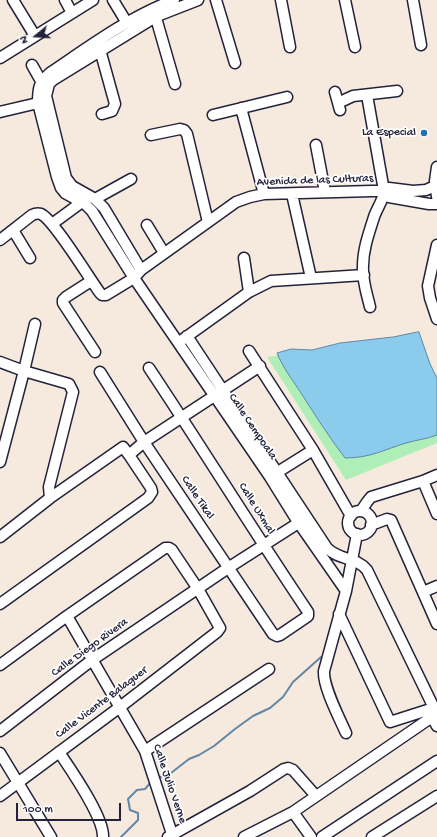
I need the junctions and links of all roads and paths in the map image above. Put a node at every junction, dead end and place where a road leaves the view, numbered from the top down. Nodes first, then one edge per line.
1 (14, 0) edge
2 (65, 0) edge
3 (93, 0) edge
4 (113, 0) edge
5 (174, 0) edge
6 (198, 0) edge
7 (216, 0) edge
8 (281, 0) edge
9 (345, 0) edge
10 (413, 0) edge
11 (155, 12) junction
12 (72, 13) junction
13 (127, 23) junction
14 (35, 36) junction
15 (421, 45) dead end
16 (99, 46) junction
17 (290, 47) dead end
18 (355, 47) dead end
19 (0, 58) edge
20 (234, 63) dead end
21 (32, 65) dead end
22 (41, 81) junction
23 (175, 84) dead end
24 (397, 91) dead end
25 (335, 92) dead end
26 (367, 95) junction
27 (287, 97) dead end
28 (38, 103) junction
29 (241, 108) junction
30 (0, 112) edge
31 (102, 114) dead end
32 (213, 115) dead end
33 (152, 135) dead end
34 (316, 145) dead end
35 (54, 147) junction
36 (437, 171) edge
37 (131, 179) dead end
38 (436, 186) edge
39 (384, 191) junction
40 (325, 192) junction
41 (264, 194) junction
42 (292, 194) junction
43 (437, 197) edge
44 (95, 199) junction
45 (82, 202) junction
46 (437, 204) edge
47 (208, 222) junction
48 (52, 224) junction
49 (147, 226) dead end
50 (116, 228) junction
51 (14, 230) junction
52 (106, 234) junction
53 (0, 240) edge
54 (437, 245) edge
55 (164, 253) junction
56 (30, 258) dead end
57 (244, 258) dead end
58 (141, 270) junction
59 (364, 276) junction
60 (134, 278) junction
61 (311, 278) junction
62 (91, 281) junction
63 (249, 292) junction
64 (370, 307) dead end
65 (437, 319) edge
66 (35, 324) dead end
67 (187, 336) junction
68 (178, 342) junction
69 (249, 351) dead end
70 (95, 352) dead end
71 (0, 362) edge
72 (260, 366) junction
73 (149, 368) dead end
74 (24, 371) junction
75 (100, 372) dead end
76 (219, 393) junction
77 (182, 417) junction
78 (144, 442) junction
79 (313, 450) junction
80 (129, 455) junction
81 (0, 462) edge
82 (274, 474) junction
83 (437, 475) edge
84 (423, 481) junction
85 (50, 498) junction
86 (361, 511) junction
87 (437, 514) edge
88 (351, 516) junction
89 (302, 520) junction
90 (371, 525) junction
91 (357, 534) junction
92 (0, 537) edge
93 (264, 546) junction
94 (351, 560) junction
95 (228, 568) junction
96 (437, 586) edge
97 (198, 589) junction
98 (346, 592) junction
99 (423, 592) junction
100 (0, 604) edge
101 (339, 614) junction
102 (67, 616) junction
103 (437, 624) edge
104 (277, 636) joint
105 (92, 660) junction
106 (0, 666) edge
107 (269, 669) dead end
108 (120, 707) junction
109 (435, 714) edge
110 (0, 731) edge
111 (346, 732) dead end
112 (145, 751) junction
113 (59, 752) junction
114 (0, 754) edge
115 (437, 761) edge
116 (17, 783) junction
117 (0, 796) edge
118 (316, 796) junction
119 (437, 796) edge
120 (293, 812) junction
121 (171, 836) edge
122 (51, 837) edge
123 (104, 837) edge
124 (244, 837) edge
125 (311, 837) edge
126 (322, 837) edge
127 (372, 837) edge

1 - 14 street
2 - 12 street
3 - 12 street
4 - 13 street
5 - 11 street
6 - 11 street
7 - 20 street
8 - 17 street
9 - 18 street
10 - 15 street
11 - 13 street
11 - 16 street
11 - 23 street
12 - 14 street
13 - 16 street
14 - 19 street
16 - 22 street
16 - 31 street
16 - 35 street
21 - 22 street
22 - 28 street
24 - 26 street
25 - 26 street
26 - 39 street
27 - 29 street
28 - 30 street
28 - 35 street
29 - 32 street
29 - 41 street
33 - 47 street
34 - 40 street
35 - 44 street
35 - 45 street, Calle Cempoala
36 - 38 street
37 - 44 street
38 - 39 street, Avenida de las Culturas
38 - 43 street
39 - 40 street, Avenida de las Culturas
39 - 46 street
39 - 59 street
40 - 42 street, Avenida de las Culturas
41 - 42 street, Avenida de las Culturas
41 - 47 street, Avenida de las Culturas
42 - 61 street
44 - 50 street
45 - 48 street
45 - 52 street, Calle Cempoala
47 - 55 street, Avenida de las Culturas
48 - 51 street
48 - 62 street
49 - 55 street
50 - 52 street
50 - 58 street
51 - 53 street
51 - 56 street
52 - 60 street, Calle Cempoala
54 - 65 street
55 - 58 street, Avenida de las Culturas
57 - 63 street
58 - 60 street, Avenida de las Culturas
59 - 61 street
59 - 64 street
60 - 62 street, Avenida de las Culturas
60 - 68 street, Calle Cempoala
61 - 63 street
62 - 70 street
63 - 67 street
66 - 74 street
67 - 68 street
67 - 76 street, Calle Cempoala
68 - 76 street, Calle Cempoala
69 - 72 street
71 - 74 street
72 - 76 street
72 - 79 street
73 - 77 street, Calle Uxmal
74 - 81 street
74 - 85 street
75 - 78 street, Calle Tikal
76 - 77 street
76 - 82 street, Calle Cempoala
77 - 78 street
77 - 93 street, Calle Uxmal
78 - 80 street
78 - 95 street, Calle Tikal
79 - 82 street
79 - 88 street
80 - 85 street
80 - 100 street
82 - 89 street, Calle Cempoala
83 - 84 street
84 - 86 street
84 - 87 street
85 - 92 street
86 - 88 street
86 - 90 street
88 - 91 street
89 - 93 street, Calle Diego Rivera
89 - 94 street, Calle Cempoala
89 - 98 street, Calle Cempoala
90 - 91 street
90 - 99 street
91 - 94 street
93 - 95 street, Calle Diego Rivera
93 - 104 street, Calle Uxmal
94 - 98 street
94 - 109 street, Calle Cempoala
95 - 97 street, Calle Diego Rivera
95 - 104 street, Calle Tikal
96 - 99 street
97 - 102 street
97 - 105 street, Calle Diego Rivera
97 - 108 street, Calle Vicente Balaguer
98 - 101 street
99 - 103 street
101 - 109 street
101 - 111 street
102 - 105 street, Calle Julio Verne
102 - 106 street
105 - 108 street, Calle Julio Verne
105 - 110 street, Calle Diego Rivera
107 - 112 street
108 - 112 street, Calle Julio Verne
108 - 113 street, Calle Vicente Balaguer
109 - 118 street
112 - 121 street, Calle Julio Verne
113 - 116 street, Calle Vicente Balaguer
113 - 123 street
114 - 116 street
115 - 126 street
116 - 117 street, Calle Vicente Balaguer
116 - 122 street
118 - 120 street
118 - 121 street
119 - 127 street
120 - 124 street
120 - 125 street

